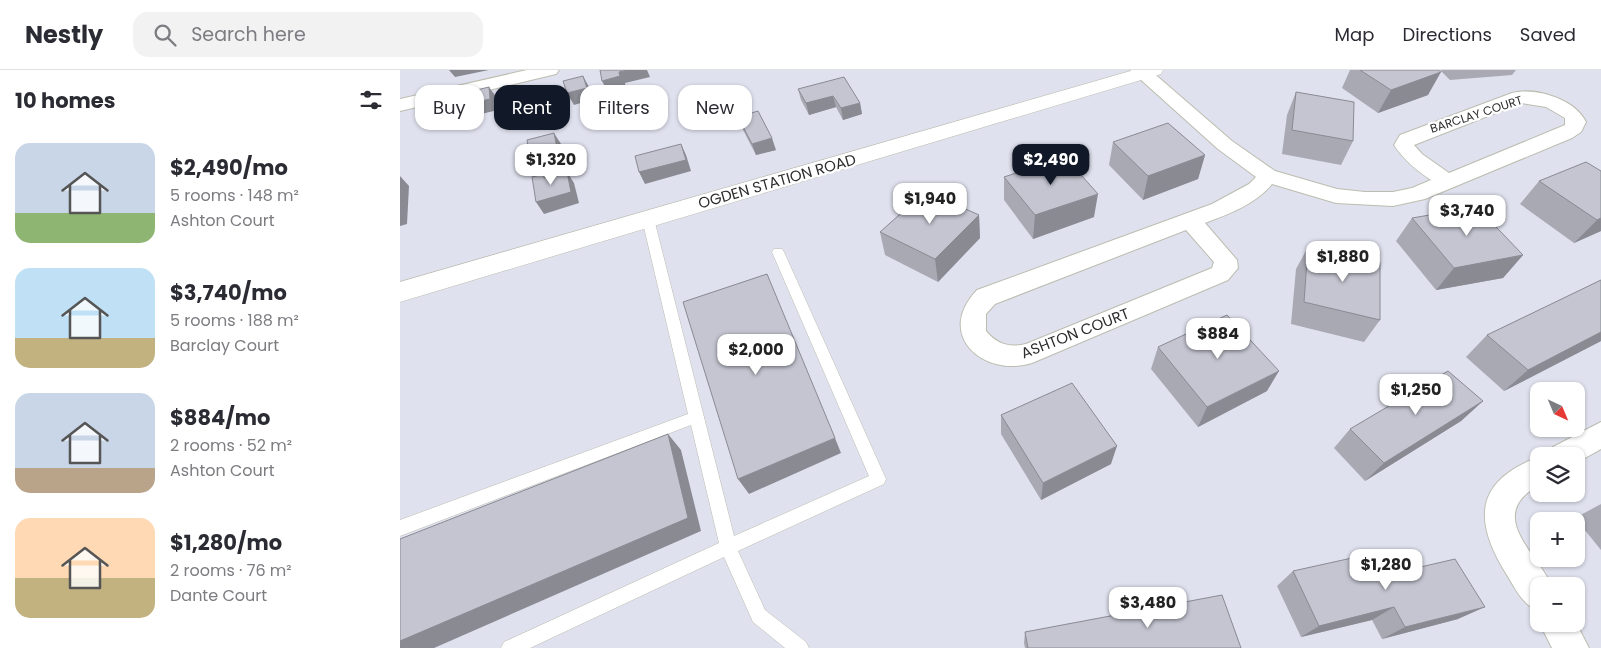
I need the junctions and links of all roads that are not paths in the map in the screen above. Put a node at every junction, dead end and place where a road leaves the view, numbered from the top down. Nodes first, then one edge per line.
1 (550, 70) edge
2 (1145, 71) edge
3 (400, 105) edge
4 (1268, 176) junction
5 (1446, 181) junction
6 (648, 219) junction
7 (1190, 220) junction
8 (778, 252) dead end
9 (400, 292) edge
10 (696, 417) junction
11 (1601, 434) edge
12 (1579, 447) edge
13 (1530, 476) edge
14 (400, 528) edge
15 (728, 547) junction
16 (1530, 581) edge
17 (1562, 632) edge
18 (510, 648) edge
19 (800, 648) edge
20 (1572, 648) edge

1 - 3 street
2 - 4 street, BARCLAY COURT
2 - 6 street, OGDEN STATION ROAD
4 - 5 street, BARCLAY COURT
4 - 7 street, ASHTON COURT
5 - 5 street, BARCLAY COURT
6 - 9 street, OGDEN STATION ROAD
6 - 10 lane
7 - 7 street, ASHTON COURT
8 - 15 lane
10 - 14 lane
10 - 15 lane
11 - 12 street
13 - 16 street
15 - 18 lane
15 - 19 lane
17 - 20 street

